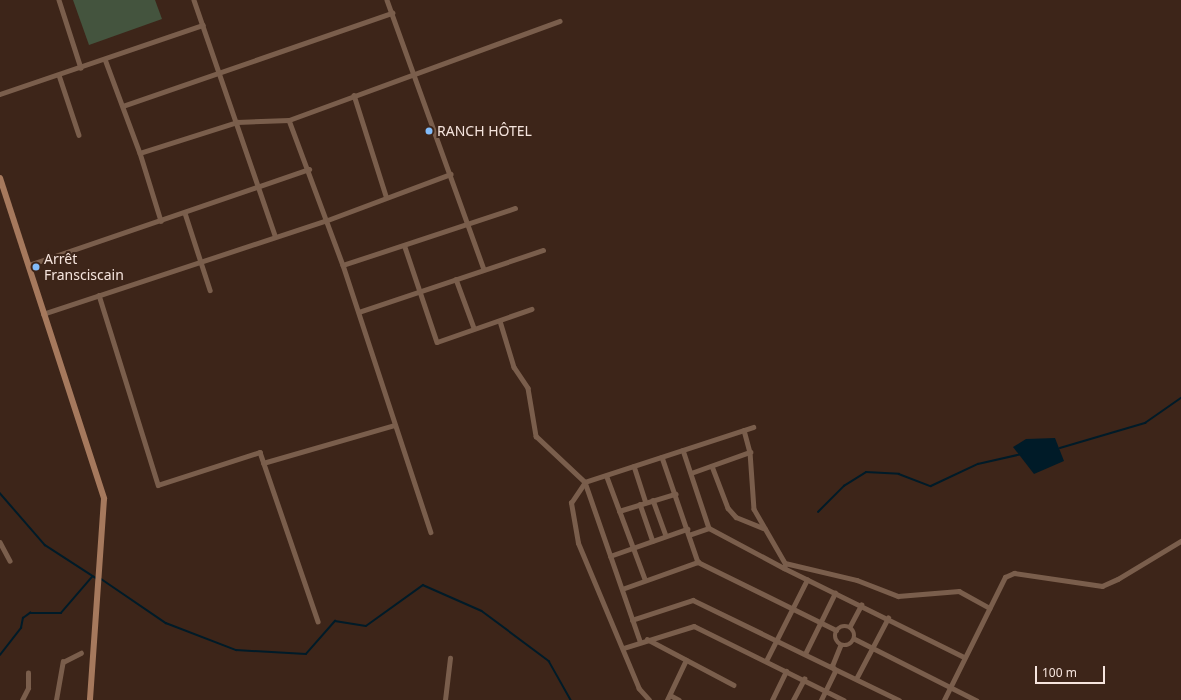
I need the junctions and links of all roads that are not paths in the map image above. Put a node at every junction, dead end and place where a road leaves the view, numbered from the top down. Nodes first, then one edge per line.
1 (59, 0) edge
2 (194, 0) edge
3 (387, 0) edge
4 (392, 13) junction
5 (559, 21) dead end
6 (202, 25) junction
7 (106, 59) junction
8 (81, 68) junction
9 (220, 71) junction
10 (414, 72) junction
11 (59, 75) junction
12 (0, 94) edge
13 (354, 95) junction
14 (123, 106) junction
15 (289, 120) junction
16 (236, 122) junction
17 (79, 135) dead end
18 (140, 152) junction
19 (309, 169) junction
20 (451, 174) junction
21 (0, 178) edge
22 (259, 188) junction
23 (386, 196) junction
24 (515, 208) dead end
25 (186, 213) junction
26 (161, 221) junction
27 (325, 221) junction
28 (468, 224) junction
29 (275, 236) junction
30 (405, 247) junction
31 (544, 250) dead end
32 (200, 261) junction
33 (28, 265) junction
34 (343, 265) junction
35 (484, 270) junction
36 (456, 279) junction
37 (210, 290) dead end
38 (420, 291) junction
39 (99, 295) junction
40 (531, 309) dead end
41 (359, 312) junction
42 (43, 314) junction
43 (500, 320) junction
44 (474, 328) junction
45 (395, 425) junction
46 (753, 427) dead end
47 (744, 430) junction
48 (683, 450) junction
49 (750, 452) junction
50 (662, 457) junction
51 (263, 463) junction
52 (634, 466) junction
53 (712, 466) junction
54 (691, 473) junction
55 (607, 477) junction
56 (585, 482) junction
57 (675, 494) junction
58 (653, 500) junction
59 (646, 502) junction
60 (640, 504) junction
61 (619, 511) junction
62 (710, 528) junction
63 (687, 529) junction
64 (765, 529) junction
65 (432, 532) dead end
66 (689, 535) junction
67 (666, 536) junction
68 (653, 541) junction
69 (1181, 541) edge
70 (0, 542) edge
71 (632, 547) junction
72 (610, 556) junction
73 (10, 561) dead end
74 (698, 562) junction
75 (785, 566) junction
76 (645, 580) junction
77 (807, 580) junction
78 (622, 589) junction
79 (835, 593) junction
80 (861, 606) junction
81 (990, 608) junction
82 (792, 610) junction
83 (888, 618) junction
84 (632, 620) junction
85 (318, 622) dead end
86 (820, 624) junction
87 (850, 626) junction
88 (836, 630) junction
89 (647, 639) junction
90 (855, 640) junction
91 (776, 641) junction
92 (640, 642) junction
93 (840, 646) junction
94 (624, 648) junction
95 (872, 649) junction
96 (81, 653) dead end
97 (805, 654) junction
98 (964, 657) junction
99 (450, 658) dead end
100 (686, 660) junction
101 (766, 661) junction
102 (832, 666) junction
103 (786, 671) junction
104 (28, 673) dead end
105 (804, 679) junction
106 (856, 679) junction
107 (734, 685) dead end
108 (951, 686) junction
109 (826, 691) junction
110 (670, 695) junction
111 (22, 700) edge
112 (56, 700) edge
113 (90, 700) edge
114 (445, 700) edge
115 (649, 700) edge
116 (667, 700) edge
117 (679, 700) edge
118 (772, 700) edge
119 (793, 700) edge
120 (821, 700) edge
121 (844, 700) edge
122 (899, 700) edge
123 (944, 700) edge
124 (976, 700) edge

1 - 8 street
2 - 6 street
3 - 4 street
4 - 9 street
4 - 10 street
5 - 10 street
6 - 7 street
6 - 9 street
7 - 8 street
7 - 14 street
8 - 11 street
9 - 14 street
9 - 16 street
10 - 13 street
10 - 20 street
11 - 12 street
11 - 17 street
13 - 15 street
13 - 23 street
14 - 18 street
15 - 16 street
15 - 19 street
16 - 18 street
16 - 22 street
18 - 26 street
19 - 22 street
19 - 27 street
20 - 23 street
20 - 28 street
21 - 33 street
22 - 25 street
22 - 29 street
23 - 27 street
24 - 28 street
25 - 26 street
25 - 32 street
26 - 33 street
27 - 29 street
27 - 34 street
28 - 30 street
28 - 35 street
29 - 32 street
30 - 34 street
30 - 38 street
31 - 35 street
32 - 37 street
32 - 39 street
33 - 42 street
34 - 41 street
35 - 36 street
36 - 38 street
36 - 44 street
38 - 41 street
38 - 44 street
39 - 42 street
39 - 51 street
40 - 43 street
41 - 45 street
42 - 113 street
43 - 44 street
43 - 56 street
45 - 51 street
45 - 65 street
46 - 47 street
47 - 48 street
47 - 49 street
48 - 50 street
48 - 54 street
49 - 53 street
49 - 64 street
50 - 52 street
50 - 57 street
51 - 85 street
52 - 55 street
52 - 59 street
53 - 54 street
53 - 64 street
54 - 62 street
55 - 56 street
55 - 61 street
56 - 72 street
56 - 94 street
57 - 58 street
57 - 63 street
58 - 59 street
58 - 67 street
59 - 60 street
60 - 61 street
60 - 68 street
61 - 71 street
62 - 66 street
62 - 75 street
63 - 66 street
63 - 67 street
64 - 75 street
66 - 74 street
67 - 68 street
68 - 71 street
69 - 81 street
70 - 73 street
71 - 72 street
71 - 76 street
72 - 78 street
74 - 76 street
74 - 82 street
75 - 77 street
75 - 81 street
76 - 78 street
77 - 79 street
77 - 82 street
78 - 84 street
79 - 80 street
79 - 86 street
80 - 83 street
80 - 87 street
81 - 98 street
82 - 86 street
82 - 91 street
83 - 95 street
83 - 98 street
84 - 91 street
84 - 92 street
86 - 88 street
86 - 97 street
87 - 88 street
87 - 90 street
88 - 93 street
89 - 92 street
89 - 100 street
89 - 101 street
90 - 93 street
90 - 95 street
91 - 97 street
91 - 101 street
92 - 94 street
93 - 102 street
94 - 115 street
95 - 106 street
95 - 108 street
96 - 112 street
97 - 102 street
98 - 108 street
99 - 114 street
100 - 107 street
100 - 110 street
101 - 103 street
102 - 106 street
102 - 109 street
103 - 105 street
103 - 118 street
104 - 111 street
105 - 109 street
105 - 119 street
106 - 122 street
108 - 123 street
108 - 124 street
109 - 120 street
109 - 121 street
110 - 116 street
110 - 117 street

